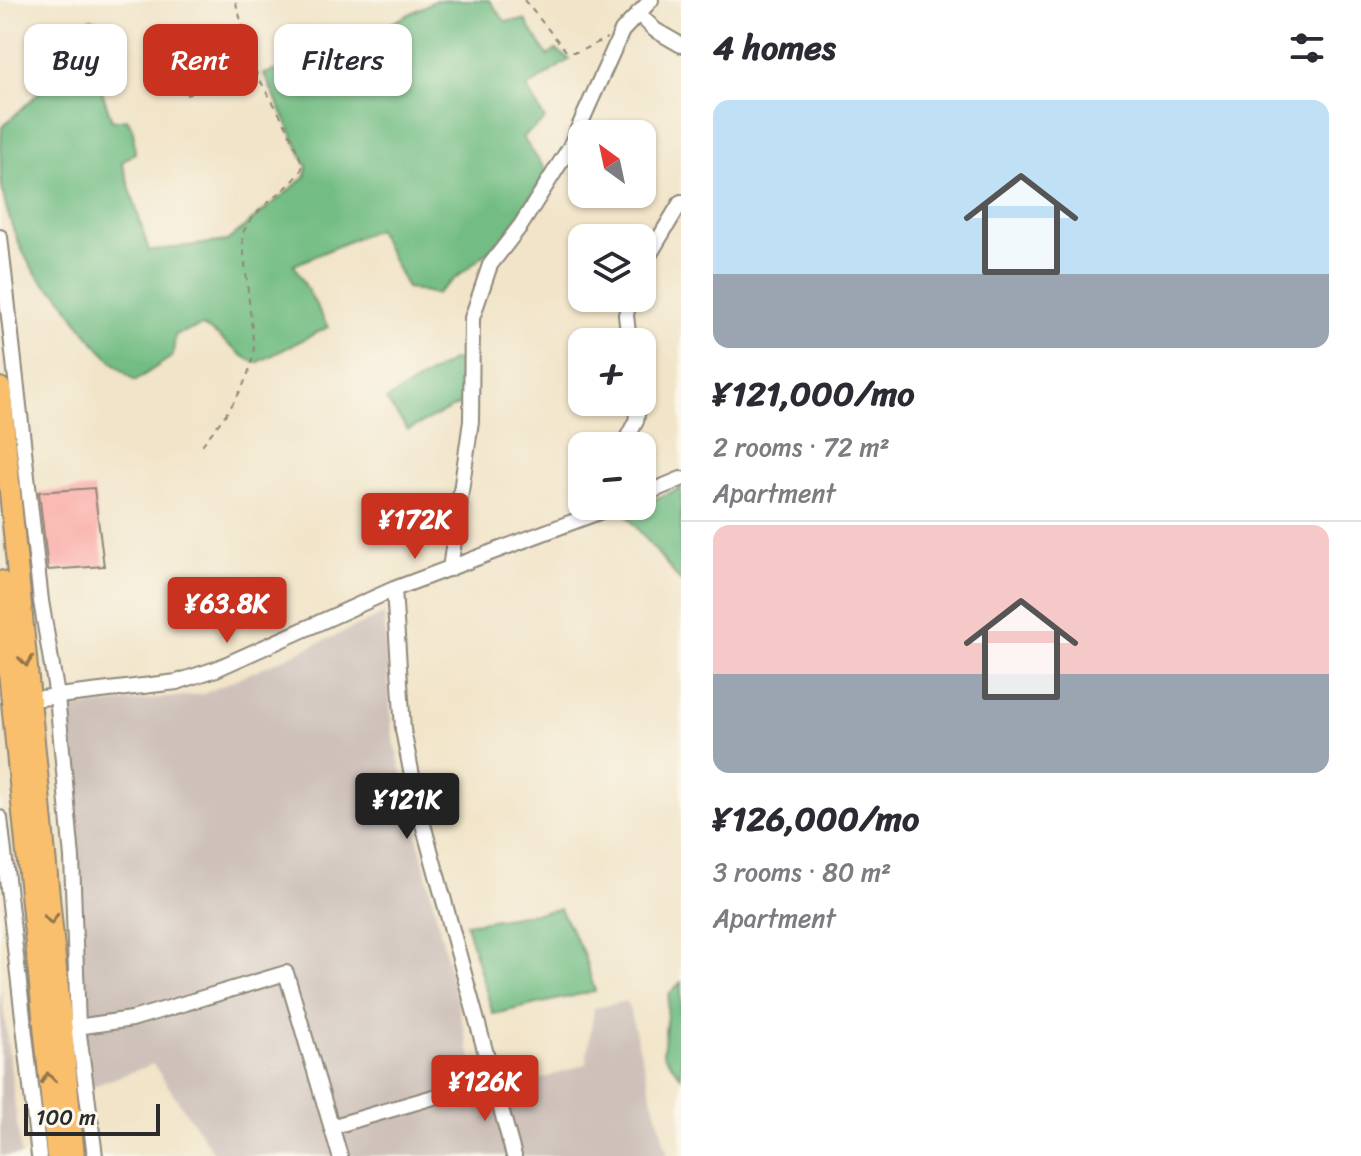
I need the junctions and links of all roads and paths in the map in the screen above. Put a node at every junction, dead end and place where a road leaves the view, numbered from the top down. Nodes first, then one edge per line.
1 (235, 0) edge
2 (524, 0) edge
3 (645, 4) edge
4 (242, 24) edge
5 (622, 31) junction
6 (681, 45) edge
7 (258, 77) edge
8 (681, 202) edge
9 (0, 237) edge
10 (656, 244) edge
11 (3, 301) edge
12 (6, 393) edge
13 (202, 445) dead end
14 (681, 479) edge
15 (656, 489) edge
16 (578, 520) edge
17 (450, 569) junction
18 (0, 581) edge
19 (394, 589) junction
20 (57, 696) junction
21 (41, 698) dead end
22 (0, 818) edge
23 (70, 1028) junction
24 (492, 1080) junction
25 (331, 1127) junction
26 (39, 1156) edge
27 (57, 1156) edge
28 (74, 1156) edge
29 (95, 1156) edge
30 (340, 1156) edge
31 (514, 1156) edge

1 - 4 path
2 - 5 path
3 - 5 street
3 - 6 street
5 - 17 street
7 - 13 path
8 - 10 street
9 - 11 street
11 - 12 street
12 - 20 street
12 -> 23 highway
14 - 15 street
16 - 17 street
17 - 19 street
27 -> 18 highway
19 - 20 street
19 - 24 street
20 - 21 street
20 - 23 street
22 - 26 street
23 - 25 street
23 - 28 highway
23 - 29 street
24 - 25 street
24 - 31 street
25 - 30 street

